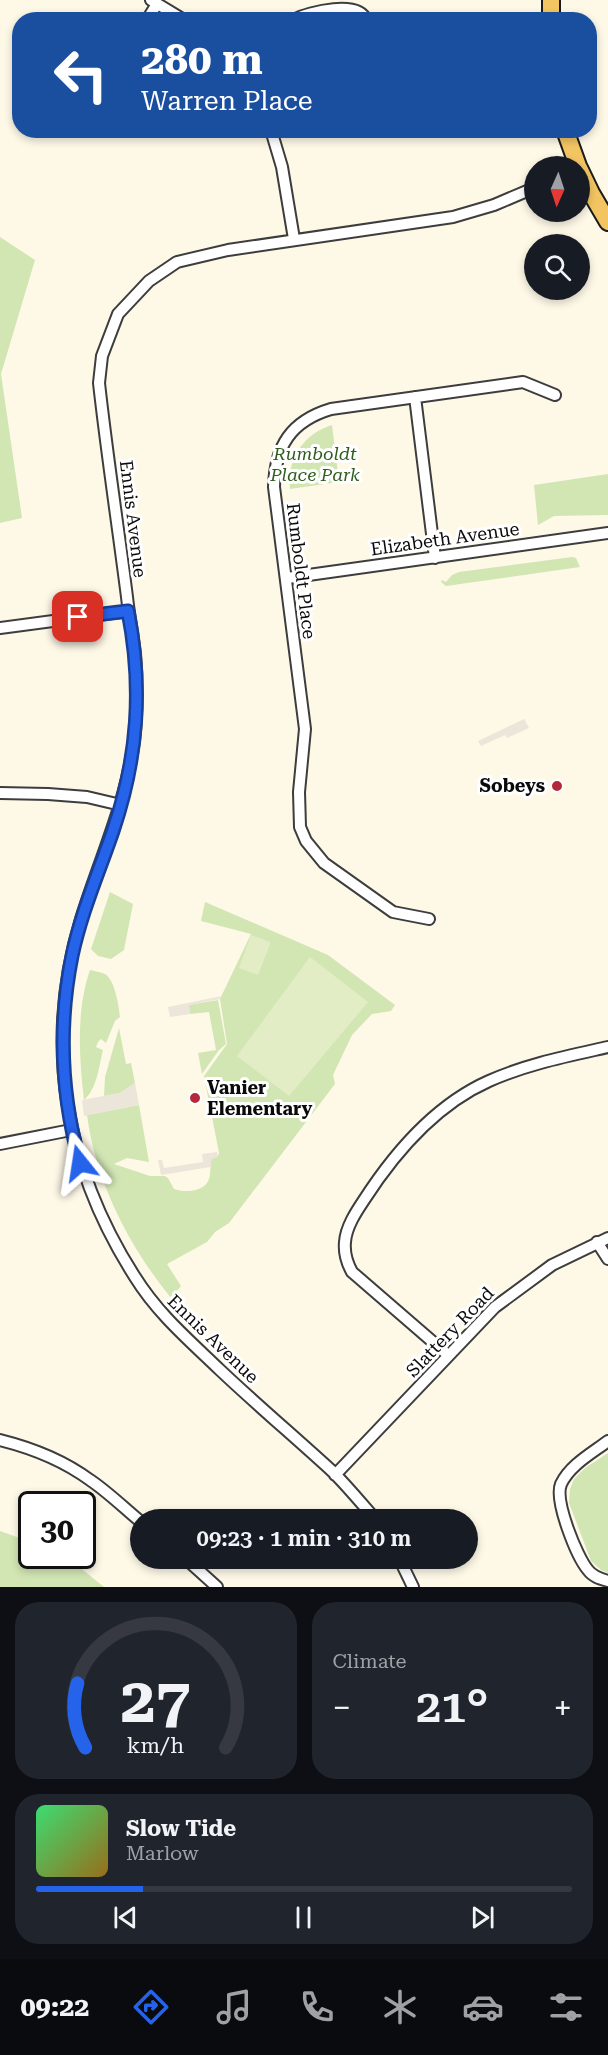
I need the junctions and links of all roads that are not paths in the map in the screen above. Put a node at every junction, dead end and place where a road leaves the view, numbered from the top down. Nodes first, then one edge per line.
1 (154, 2) edge
2 (171, 12) edge
3 (312, 12) edge
4 (362, 12) edge
5 (273, 138) edge
6 (568, 138) edge
7 (575, 156) edge
8 (590, 191) edge
9 (524, 192) edge
10 (608, 222) edge
11 (294, 239) junction
12 (555, 395) dead end
13 (415, 397) junction
14 (608, 533) edge
15 (435, 558) junction
16 (286, 578) junction
17 (128, 611) junction
18 (0, 628) edge
19 (0, 793) edge
20 (121, 806) junction
21 (429, 919) dead end
22 (608, 1047) edge
23 (71, 1130) junction
24 (0, 1144) edge
25 (608, 1238) edge
26 (597, 1242) junction
27 (608, 1260) edge
28 (448, 1355) junction
29 (0, 1440) edge
30 (608, 1441) edge
31 (335, 1475) junction
32 (366, 1509) edge
33 (130, 1513) edge
34 (198, 1569) edge
35 (404, 1569) edge
36 (608, 1581) edge
37 (218, 1587) edge
38 (413, 1587) edge

1 - 2 street
3 - 4 street
5 - 11 street
6 - 7 main road
8 - 10 main road
9 - 11 street, Ennis Avenue
11 - 17 street, Ennis Avenue
12 - 13 street, Rumboldt Place
13 - 15 street
13 - 16 street, Rumboldt Place
14 - 15 street, Elizabeth Avenue
15 - 16 street, Elizabeth Avenue
16 - 21 street, Rumboldt Place
17 - 18 street
17 - 20 street, Ennis Avenue
19 - 20 street
20 - 23 street, Ennis Avenue
22 - 28 street
23 - 24 street
23 - 31 street, Ennis Avenue
25 - 26 street, Slattery Road
26 - 27 street
26 - 28 street, Slattery Road
28 - 31 street, Slattery Road
29 - 33 street
30 - 36 street
31 - 32 street, Ennis Avenue
34 - 37 street
35 - 38 street

